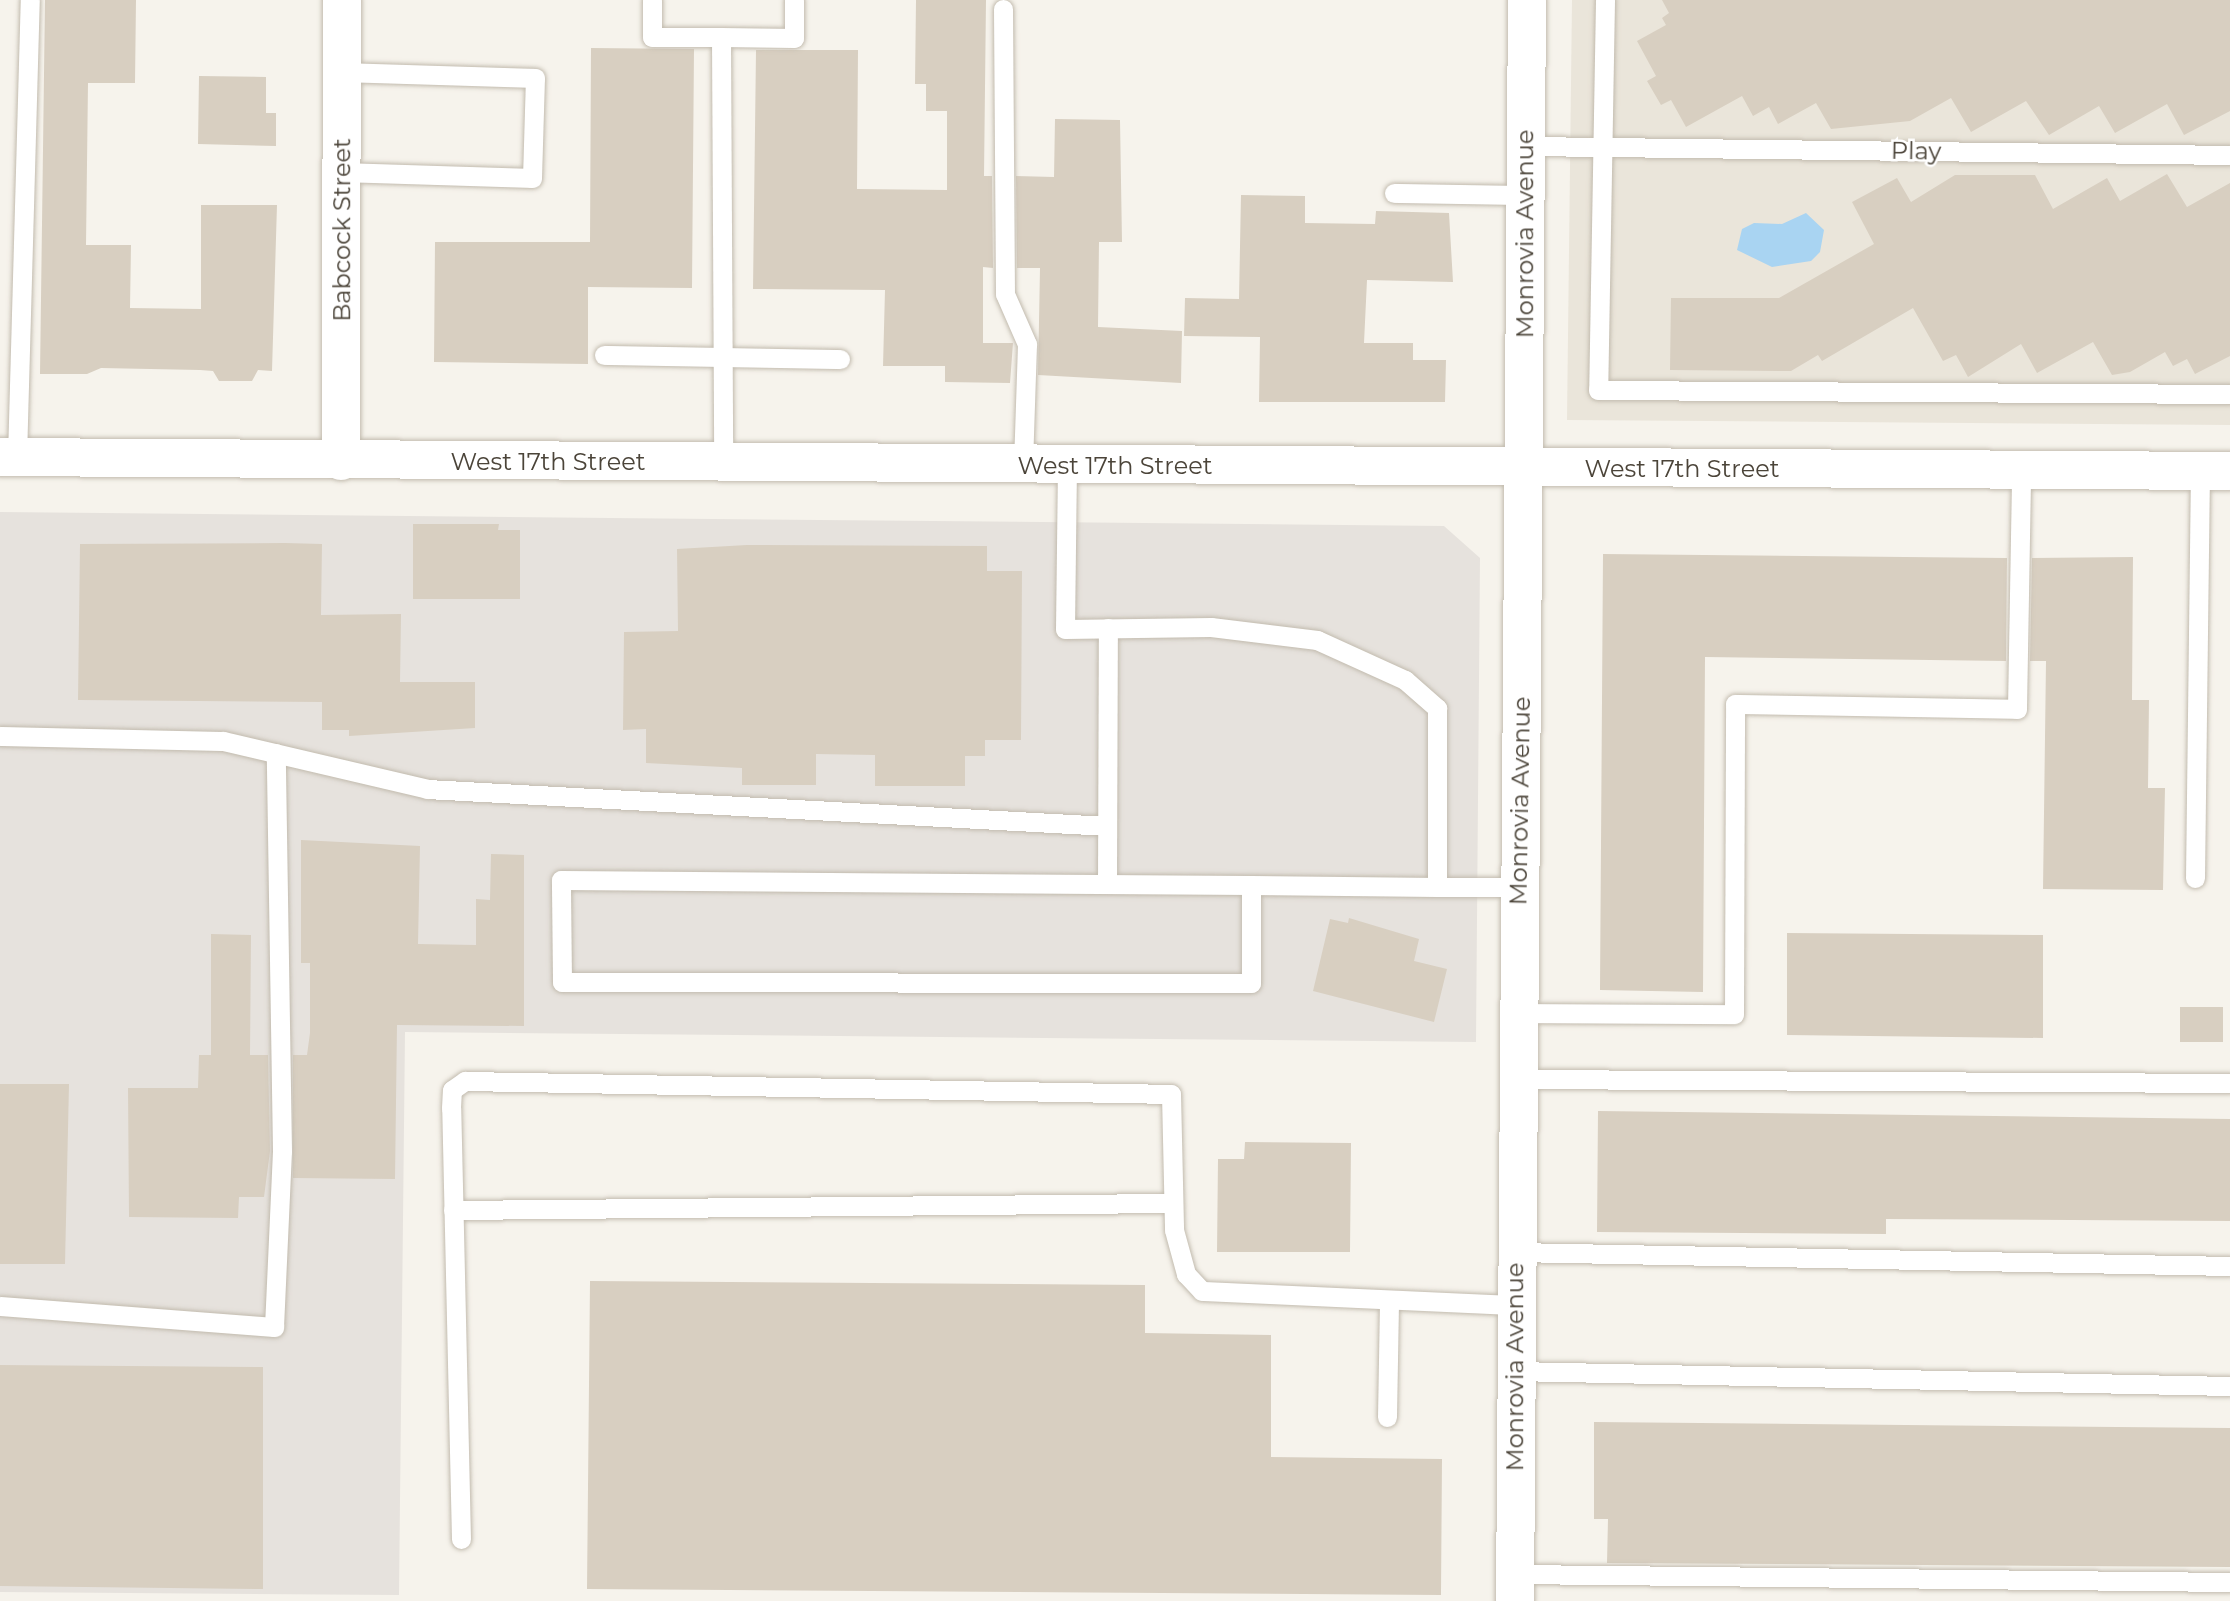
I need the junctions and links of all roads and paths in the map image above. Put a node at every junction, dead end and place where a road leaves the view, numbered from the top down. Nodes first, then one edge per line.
1 (30, 0) edge
2 (342, 0) edge
3 (652, 0) edge
4 (794, 0) edge
5 (1527, 0) edge
6 (1605, 0) edge
7 (1003, 9) dead end
8 (721, 37) junction
9 (342, 72) junction
10 (1526, 146) junction
11 (1602, 146) junction
12 (2230, 155) edge
13 (342, 172) junction
14 (1394, 192) dead end
15 (1526, 195) junction
16 (604, 355) dead end
17 (722, 357) junction
18 (840, 359) dead end
19 (2230, 394) edge
20 (9, 457) edge
21 (341, 461) junction
22 (723, 463) junction
23 (1023, 465) junction
24 (1067, 465) junction
25 (1524, 468) junction
26 (2021, 470) junction
27 (2215, 471) edge
28 (1108, 628) junction
29 (0, 736) edge
30 (276, 753) junction
31 (1107, 826) junction
32 (2195, 878) dead end
33 (1107, 884) junction
34 (1251, 886) junction
35 (1437, 887) junction
36 (1519, 887) junction
37 (1518, 1013) junction
38 (1517, 1079) junction
39 (2230, 1083) edge
40 (1173, 1203) junction
41 (453, 1210) junction
42 (1515, 1252) junction
43 (2230, 1266) edge
44 (1389, 1301) junction
45 (1514, 1305) junction
46 (0, 1306) edge
47 (1514, 1371) junction
48 (2230, 1386) edge
49 (1387, 1417) dead end
50 (461, 1539) dead end
51 (2230, 1582) edge
52 (1515, 1588) edge

1 - 20 lane
2 - 9 street, Babcock Street
3 - 8 lane
4 - 8 lane
5 - 10 street, Monrovia Avenue
6 - 11 lane
7 - 23 lane
8 - 17 lane
9 - 13 street, Babcock Street
9 - 13 lane
10 - 11 lane, Play
10 - 15 street, Monrovia Avenue
11 - 12 lane, Play
11 - 19 lane
13 - 21 street, Babcock Street
14 - 15 lane
15 - 25 street, Monrovia Avenue
16 - 17 lane
17 - 18 lane
17 - 22 lane
20 - 21 street, West 17th Street
21 - 22 street, West 17th Street
22 - 23 street, West 17th Street
23 - 24 street, West 17th Street
24 - 25 street, West 17th Street
24 - 28 lane
25 - 26 street, West 17th Street
25 - 36 street, Monrovia Avenue
26 - 27 street, West 17th Street
26 - 37 lane
27 - 32 lane
28 - 31 lane
28 - 35 lane
29 - 30 lane
30 - 31 lane
30 - 46 lane
31 - 33 lane
33 - 34 lane
33 - 34 lane
34 - 35 lane
35 - 36 lane
36 - 37 street, Monrovia Avenue
37 - 38 street, Monrovia Avenue
38 - 39 lane
38 - 42 street, Monrovia Avenue
40 - 41 lane
40 - 41 lane
40 - 44 lane
41 - 50 lane
42 - 43 lane
42 - 45 street, Monrovia Avenue
44 - 45 lane
44 - 49 lane
45 - 47 street, Monrovia Avenue
47 - 48 lane
47 - 52 street, Monrovia Avenue
51 - 52 lane

